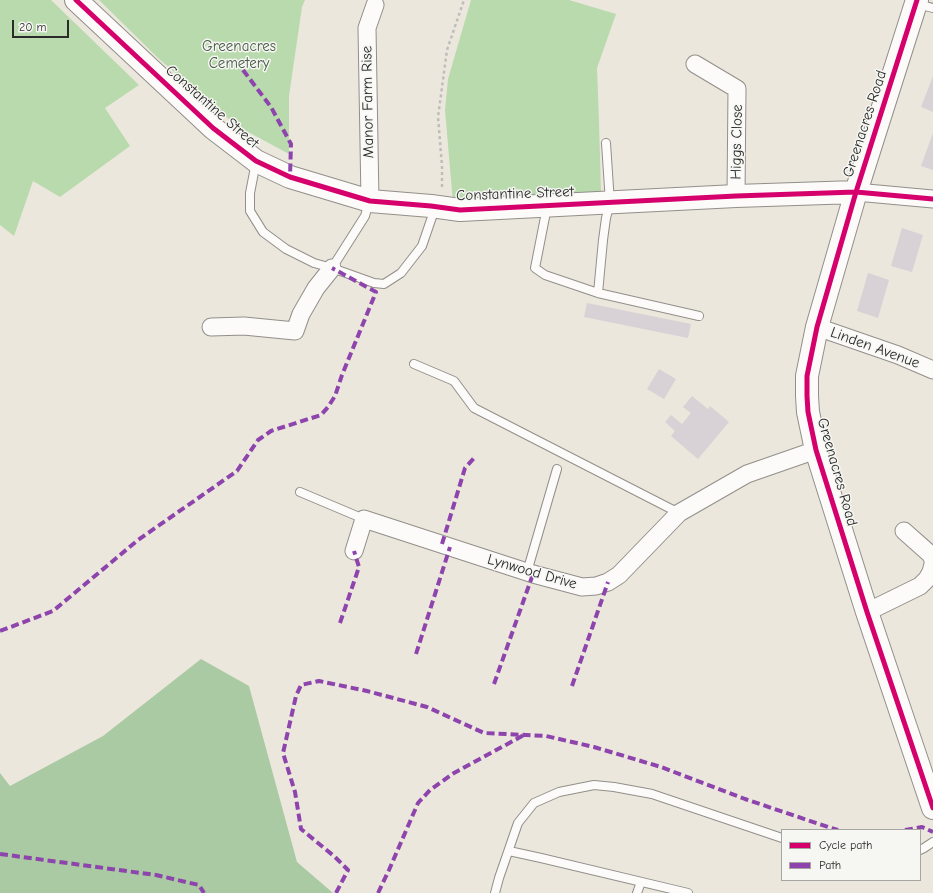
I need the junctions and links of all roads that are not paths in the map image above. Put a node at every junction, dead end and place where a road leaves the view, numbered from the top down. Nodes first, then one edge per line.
1 (76, 0) edge
2 (922, 4) edge
3 (375, 5) dead end
4 (695, 64) dead end
5 (606, 143) dead end
6 (256, 161) junction
7 (856, 192) junction
8 (736, 196) junction
9 (933, 199) edge
10 (370, 201) junction
11 (610, 203) junction
12 (547, 206) junction
13 (438, 211) junction
14 (332, 268) junction
15 (598, 294) junction
16 (698, 316) dead end
17 (817, 326) junction
18 (211, 327) dead end
19 (414, 364) dead end
20 (933, 370) edge
21 (816, 450) junction
22 (557, 469) dead end
23 (300, 492) dead end
24 (679, 513) junction
25 (364, 519) junction
26 (904, 531) dead end
27 (354, 551) dead end
28 (933, 560) edge
29 (933, 564) edge
30 (527, 572) junction
31 (867, 612) junction
32 (933, 805) edge
33 (781, 838) edge
34 (933, 842) edge
35 (921, 850) edge
36 (509, 851) junction
37 (641, 882) junction
38 (495, 893) edge
39 (637, 893) edge
40 (688, 893) edge

1 - 6 street, Constantine Street
2 - 7 street, Greenacres Road
3 - 10 street, Manor Farm Rise
4 - 8 street, Higgs Close
5 - 11 lane
6 - 10 street, Constantine Street
6 - 14 lane
7 - 8 street, Constantine Street
7 - 9 street
7 - 17 street, Greenacres Road
8 - 11 street, Constantine Street
10 - 13 street, Constantine Street
10 - 14 lane
11 - 12 street, Constantine Street
11 - 15 lane
12 - 13 street, Constantine Street
12 - 15 lane
13 - 14 lane
14 - 18 street
15 - 16 lane
17 - 20 street, Linden Avenue
17 - 21 street, Greenacres Road
19 - 24 lane
21 - 24 street, Lynwood Drive
21 - 31 street, Greenacres Road
22 - 30 lane
23 - 25 lane
24 - 30 street, Lynwood Drive
25 - 27 street
25 - 30 street, Lynwood Drive
26 - 28 street
29 - 31 street
31 - 32 street, Greenacres Road
33 - 36 lane
34 - 35 lane
36 - 37 lane
36 - 38 lane
37 - 39 lane
37 - 40 lane

